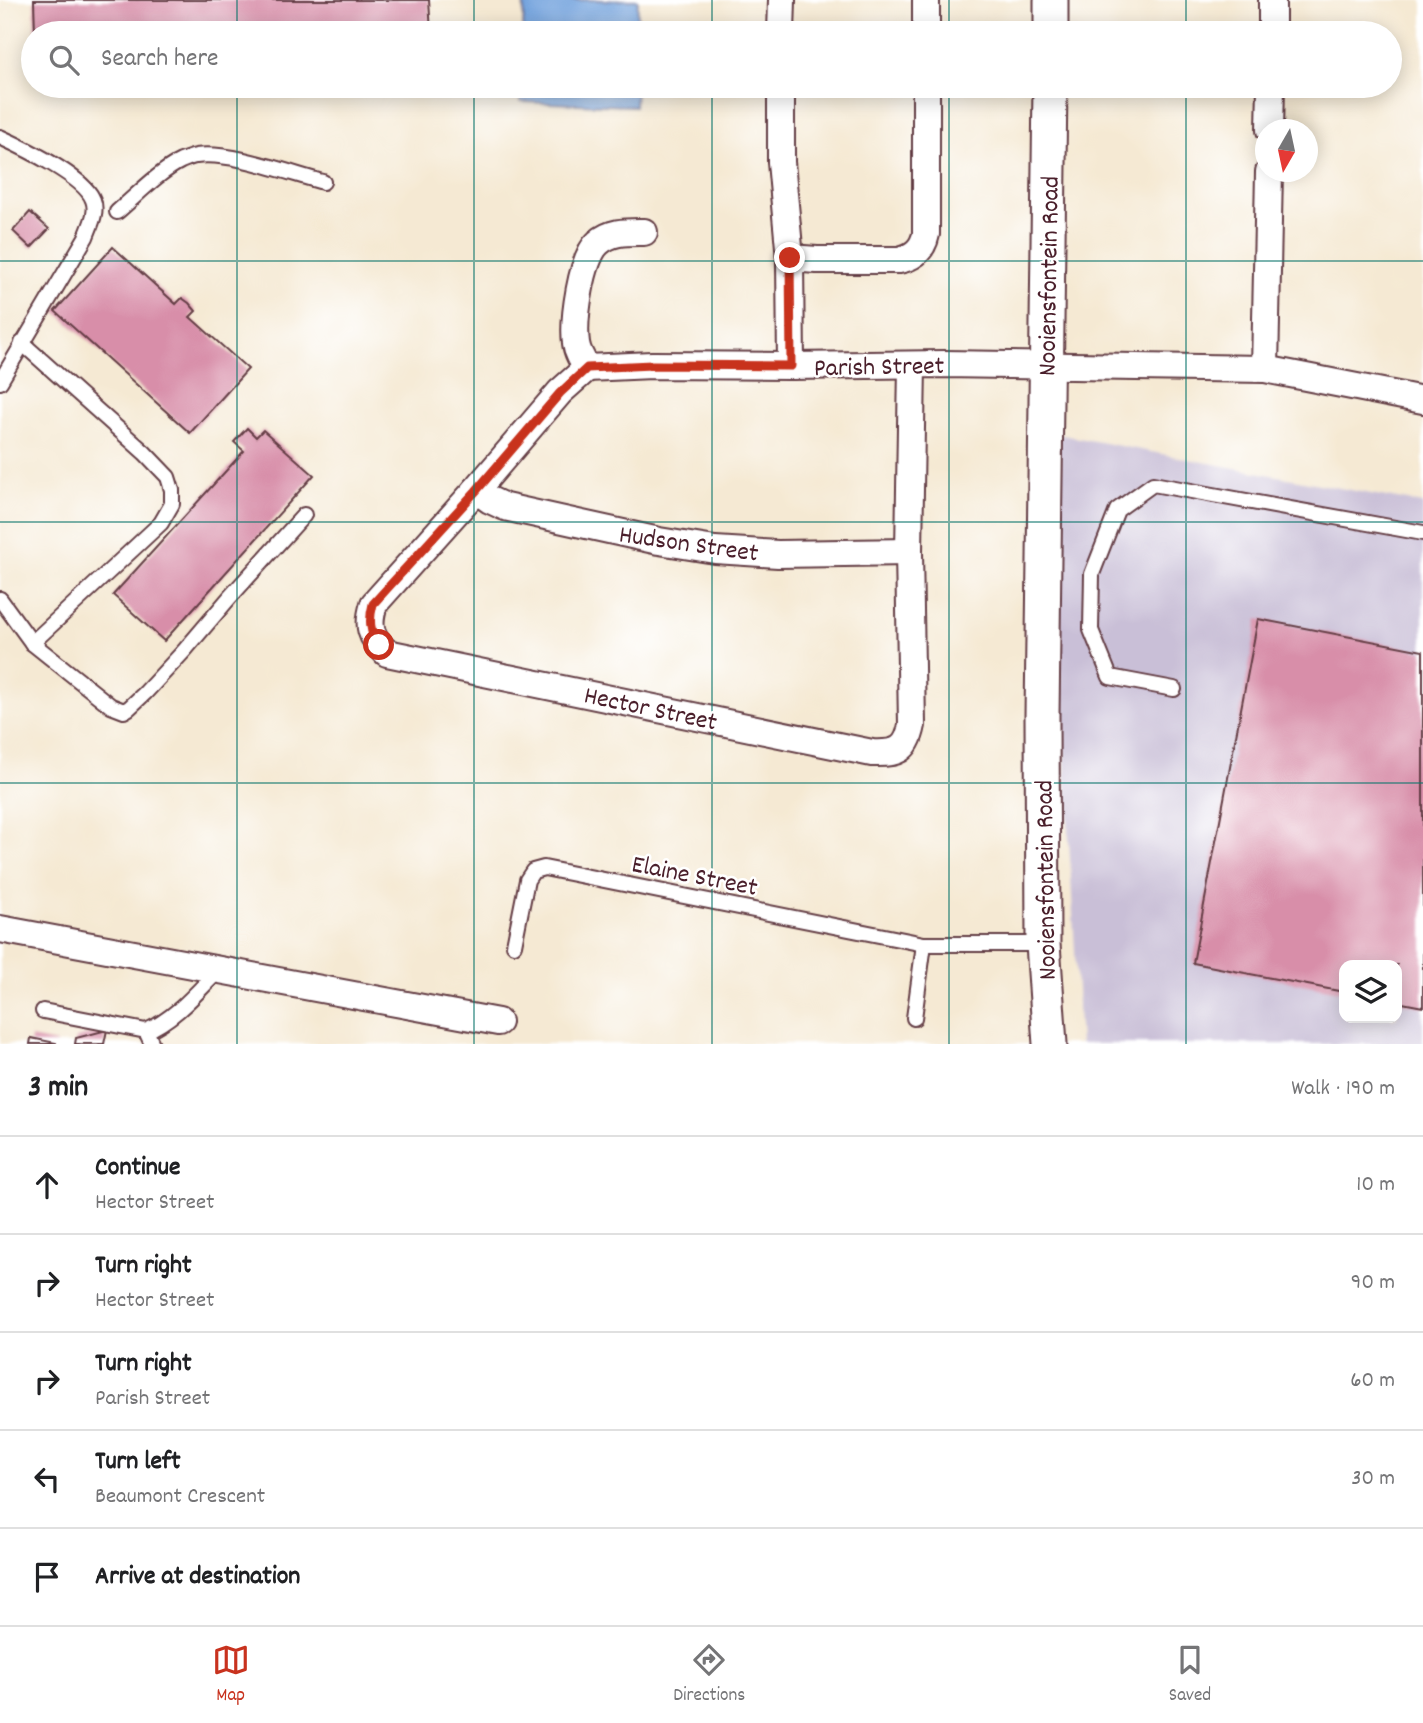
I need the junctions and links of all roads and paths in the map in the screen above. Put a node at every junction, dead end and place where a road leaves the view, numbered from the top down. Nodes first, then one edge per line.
1 (782, 0) edge
2 (926, 0) edge
3 (1051, 0) edge
4 (1272, 0) edge
5 (781, 21) edge
6 (926, 21) edge
7 (1051, 21) edge
8 (1272, 21) edge
9 (781, 98) edge
10 (926, 98) edge
11 (1050, 98) edge
12 (1270, 98) edge
13 (1270, 119) edge
14 (0, 137) edge
15 (323, 182) dead end
16 (1269, 182) edge
17 (117, 212) dead end
18 (644, 232) dead end
19 (790, 258) junction
20 (22, 343) junction
21 (912, 365) junction
22 (791, 366) junction
23 (1046, 366) junction
24 (587, 368) junction
25 (1265, 369) junction
26 (0, 382) edge
27 (1423, 400) edge
28 (476, 491) junction
29 (304, 515) dead end
30 (1423, 533) edge
31 (909, 552) junction
32 (0, 599) edge
33 (32, 643) junction
34 (1174, 689) dead end
35 (0, 929) edge
36 (924, 944) junction
37 (1043, 944) junction
38 (514, 945) dead end
39 (219, 970) junction
40 (43, 1011) dead end
41 (914, 1018) dead end
42 (498, 1022) dead end
43 (149, 1038) edge
44 (1050, 1044) edge

1 - 5 street
2 - 6 street
3 - 7 street
4 - 8 street
9 - 19 street
10 - 19 street
11 - 23 street, Nooiensfontein Road
12 - 13 street
14 - 20 lane
15 - 17 lane
16 - 25 street
18 - 24 street
19 - 22 street
20 - 26 lane
20 - 33 lane
21 - 22 street, Parish Street
21 - 23 street, Parish Street
21 - 31 street, Hector Street
22 - 24 street, Parish Street
23 - 25 street, Parish Street
23 - 37 street, Nooiensfontein Road
24 - 28 street, Hector Street
25 - 27 street, Parish Street
28 - 31 street, Hudson Street
28 - 31 street, Hector Street
29 - 33 lane
30 - 34 lane
32 - 33 lane
35 - 39 street
36 - 37 lane, Elaine Street
36 - 38 lane, Elaine Street
36 - 41 lane
37 - 44 street, Nooiensfontein Road
39 - 42 street
39 - 43 lane
40 - 43 lane

